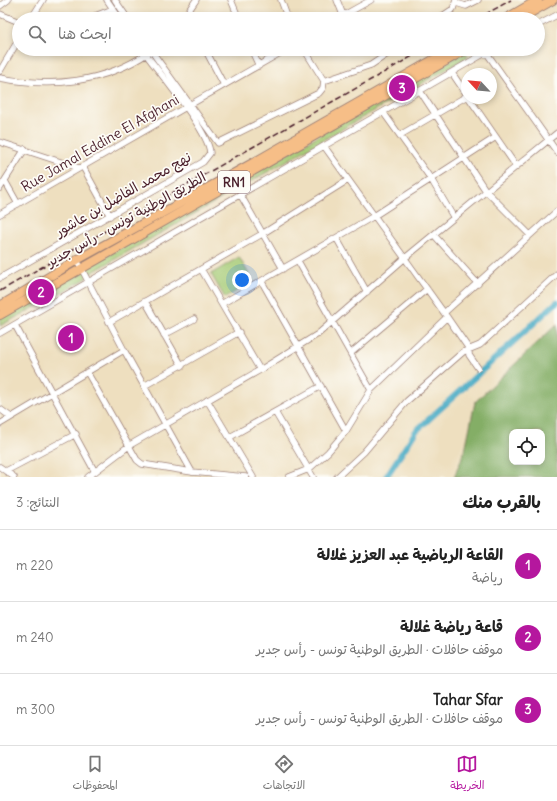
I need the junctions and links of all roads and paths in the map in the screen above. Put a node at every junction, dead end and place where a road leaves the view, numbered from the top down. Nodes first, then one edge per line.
1 (8, 0) edge
2 (43, 0) edge
3 (106, 0) edge
4 (115, 0) edge
5 (196, 0) edge
6 (231, 0) edge
7 (281, 0) edge
8 (337, 0) edge
9 (371, 0) edge
10 (478, 0) edge
11 (538, 0) edge
12 (553, 0) edge
13 (456, 2) edge
14 (0, 6) edge
15 (113, 8) junction
16 (35, 12) edge
17 (103, 12) edge
18 (116, 12) edge
19 (123, 12) edge
20 (190, 12) edge
21 (236, 12) edge
22 (285, 12) edge
23 (342, 12) edge
24 (349, 12) edge
25 (447, 12) edge
26 (517, 12) edge
27 (532, 12) edge
28 (0, 14) edge
29 (557, 15) edge
30 (12, 19) edge
31 (545, 21) edge
32 (12, 51) edge
33 (141, 56) edge
34 (153, 56) edge
35 (209, 56) edge
36 (254, 56) edge
37 (275, 56) edge
38 (308, 56) edge
39 (384, 56) edge
40 (440, 56) edge
41 (455, 56) edge
42 (479, 56) edge
43 (489, 56) edge
44 (259, 66) junction
45 (0, 71) edge
46 (452, 72) junction
47 (0, 78) edge
48 (324, 81) junction
49 (224, 85) junction
50 (461, 86) edge
51 (420, 91) junction
52 (461, 100) edge
53 (473, 104) edge
54 (188, 106) junction
55 (383, 112) junction
56 (435, 114) junction
57 (557, 133) edge
58 (400, 135) junction
59 (496, 138) junction
60 (549, 140) junction
61 (0, 142) edge
62 (324, 146) junction
63 (25, 149) junction
64 (557, 152) edge
65 (464, 158) junction
66 (516, 166) junction
67 (81, 167) junction
68 (348, 180) junction
69 (431, 180) junction
70 (5, 181) junction
71 (0, 188) edge
72 (486, 191) junction
73 (240, 194) junction
74 (18, 204) junction
75 (557, 211) edge
76 (0, 214) edge
77 (110, 216) junction
78 (374, 216) junction
79 (454, 218) junction
80 (262, 234) junction
81 (434, 235) junction
82 (530, 235) junction
83 (337, 239) junction
84 (405, 258) junction
85 (76, 260) junction
86 (298, 261) junction
87 (81, 268) junction
88 (202, 269) junction
89 (283, 269) junction
90 (557, 274) edge
91 (1, 276) edge
92 (88, 282) junction
93 (262, 282) junction
94 (478, 284) junction
95 (427, 289) junction
96 (367, 292) junction
97 (145, 301) junction
98 (223, 303) junction
99 (0, 306) edge
100 (0, 315) edge
101 (446, 315) junction
102 (194, 319) dead end
103 (109, 322) junction
104 (333, 322) junction
105 (15, 325) junction
106 (239, 332) junction
107 (0, 333) edge
108 (164, 335) junction
109 (298, 347) junction
110 (469, 349) junction
111 (124, 350) junction
112 (351, 353) junction
113 (182, 366) junction
114 (478, 368) dead end
115 (260, 370) junction
116 (87, 372) junction
117 (144, 386) junction
118 (321, 386) junction
119 (372, 390) junction
120 (51, 392) junction
121 (207, 400) junction
122 (0, 409) edge
123 (275, 412) junction
124 (11, 417) junction
125 (0, 424) edge
126 (165, 425) junction
127 (346, 431) junction
128 (76, 434) junction
129 (230, 437) junction
130 (130, 445) junction
131 (0, 467) edge
132 (309, 469) junction
133 (6, 471) junction
134 (95, 472) junction
135 (192, 472) junction
136 (14, 477) edge
137 (88, 477) edge
138 (246, 477) edge
139 (253, 477) edge
140 (289, 477) edge
141 (313, 477) edge
142 (337, 477) edge

1 - 14 street
2 - 16 street
3 - 15 street
4 - 19 street
5 - 20 street
6 - 21 street
7 - 22 street
8 - 23 street
9 - 24 street
10 - 13 street
11 - 26 highway
12 - 27 highway
13 - 25 street
15 - 17 street
15 - 18 street
28 - 30 street
29 - 31 street
32 - 45 street
33 - 47 street
34 - 54 street
35 - 49 street
36 - 44 street
37 - 44 street, Rue Jamal Eddine El Afghani
38 - 48 street
39 - 48 street
40 - 85 highway, الطريق الوطنية تونس - رأس جدير / RN1
41 - 87 highway, الطريق الوطنية تونس - رأس جدير / RN1
42 - 46 street
43 - 60 street
44 - 49 street, Rue Jamal Eddine El Afghani
46 - 50 street
46 - 51 street
48 - 54 street
49 - 54 street, Rue Jamal Eddine El Afghani
51 - 55 street
51 - 56 street
52 - 56 street
53 - 59 street
54 - 67 street, Rue Jamal Eddine El Afghani
54 - 77 street, نهج محمد الفاضل بن عاشور
55 - 58 street
55 - 62 street
56 - 58 street
56 - 65 street
57 - 60 street
58 - 69 street
59 - 65 street
59 - 66 street
60 - 64 street
60 - 66 street
61 - 63 street
62 - 68 street
62 - 73 street
63 - 67 street
63 - 70 street
65 - 69 street
65 - 72 street
66 - 72 street
67 - 74 street, Rue Jamal Eddine El Afghani
67 - 77 street
68 - 78 street
68 - 80 street
69 - 78 street
69 - 79 street
70 - 71 street
70 - 74 street
72 - 79 street
72 - 82 street
73 - 80 street
73 - 92 street
74 - 76 street, Rue Jamal Eddine El Afghani
75 - 82 street
77 - 91 street, نهج محمد الفاضل بن عاشور
78 - 83 street
78 - 84 street
79 - 81 street
80 - 88 street
80 - 89 street
81 - 84 street
81 - 94 street
82 - 94 street
83 - 86 street
83 - 96 street
84 - 95 street
84 - 96 street
85 - 87 street
85 - 99 highway, الطريق الوطنية تونس - رأس جدير / RN1
86 - 89 street
86 - 104 street
87 - 92 street
87 - 100 highway, الطريق الوطنية تونس - رأس جدير / RN1
88 - 97 street
88 - 98 street
89 - 93 street
90 - 110 street
92 - 103 street
92 - 105 street
93 - 98 street
93 - 109 street
94 - 101 street
95 - 101 street
95 - 112 street
96 - 104 street
97 - 103 street
97 - 108 street
98 - 106 street
101 - 110 street
101 - 119 street
102 - 108 street
103 - 111 street
104 - 109 street
104 - 112 street
105 - 107 street
105 - 120 street
106 - 113 street
106 - 115 street
108 - 113 street
109 - 115 street
109 - 118 street
110 - 114 street
110 - 142 street
111 - 116 street
111 - 117 street
112 - 119 street
113 - 117 street
115 - 121 street
116 - 120 street
116 - 130 street
117 - 126 street
118 - 123 street
118 - 127 street
119 - 127 street
120 - 124 street
120 - 128 street
121 - 126 street
121 - 129 street
122 - 124 street
123 - 129 street
123 - 132 street
124 - 125 street
126 - 130 street
126 - 135 street
127 - 132 street
128 - 133 street
128 - 134 street
129 - 139 street
130 - 134 street
130 - 135 street
131 - 133 street
132 - 140 street
132 - 141 street
133 - 136 street
134 - 137 street
135 - 138 street

